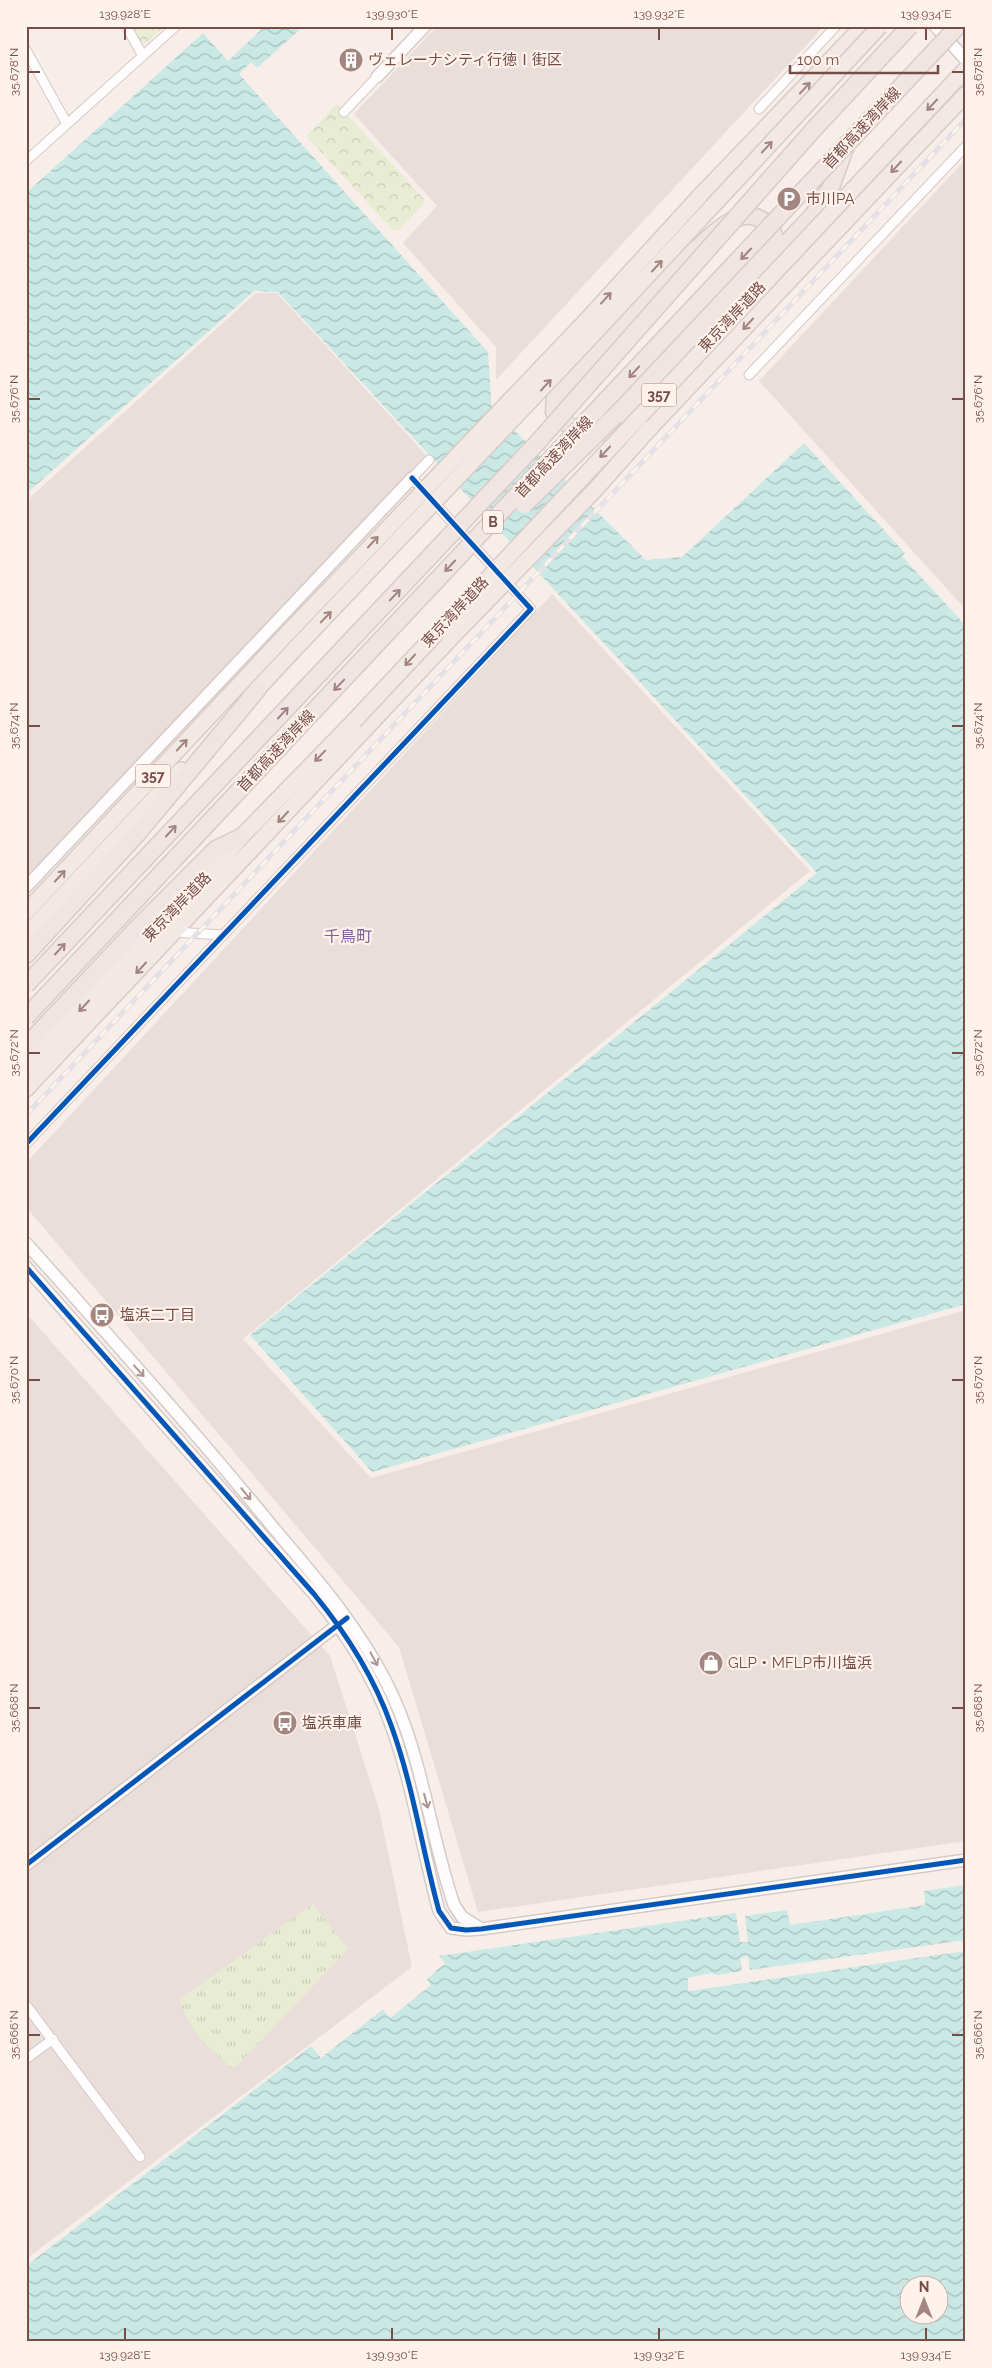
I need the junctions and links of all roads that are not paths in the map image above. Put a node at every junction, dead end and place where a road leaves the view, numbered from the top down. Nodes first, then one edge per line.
1 (126, 26) edge
2 (176, 26) edge
3 (425, 26) edge
4 (836, 26) edge
5 (863, 26) edge
6 (880, 26) edge
7 (910, 26) edge
8 (935, 26) edge
9 (958, 26) edge
10 (26, 50) edge
11 (143, 56) junction
12 (966, 60) edge
13 (966, 69) edge
14 (377, 77) joint
15 (966, 94) edge
16 (758, 109) dead end
17 (344, 112) dead end
18 (67, 124) junction
19 (846, 146) junction
20 (966, 146) edge
21 (26, 161) edge
22 (582, 325) junction
23 (749, 375) dead end
24 (650, 428) junction
25 (429, 460) dead end
26 (412, 478) junction
27 (434, 504) junction
28 (474, 541) junction
29 (460, 606) junction
30 (258, 689) junction
31 (359, 726) junction
32 (241, 837) junction
33 (26, 887) edge
34 (26, 912) edge
35 (174, 932) junction
36 (26, 935) edge
37 (223, 935) junction
38 (26, 955) edge
39 (26, 985) edge
40 (26, 1017) edge
41 (26, 1046) edge
42 (26, 1067) edge
43 (26, 1089) edge
44 (26, 1144) edge
45 (26, 1242) edge
46 (26, 1267) edge
47 (61, 1282) junction
48 (49, 1293) junction
49 (126, 1357) junction
50 (114, 1367) junction
51 (229, 1472) junction
52 (216, 1484) junction
53 (274, 1528) junction
54 (264, 1537) junction
55 (304, 1563) junction
56 (294, 1572) junction
57 (347, 1618) junction
58 (338, 1625) junction
59 (966, 1860) edge
60 (26, 1865) edge
61 (447, 1878) junction
62 (432, 1882) junction
63 (481, 1929) junction
64 (26, 2005) edge
65 (52, 2039) junction
66 (26, 2059) edge
67 (140, 2157) dead end

1 - 11 street
2 - 11 street
3 - 14 street
4 - 16 street
22 -> 5 highway, 357, bridge
27 -> 6 highway, 357, bridge
39 -> 7 highway, 首都高速湾岸線 / B, bridge
8 - 12 street
9 - 19 highway, 首都高速湾岸線 / B, bridge
10 - 18 street
11 - 18 street
13 -> 29 highway, 東京湾岸道路 / 357, bridge
14 - 17 street
15 -> 24 highway, 東京湾岸道路 / 357
18 - 21 street
19 -> 28 highway, 首都高速湾岸線 / B, bridge
19 - 28 highway, bridge
20 - 23 street
22 - 27 highway, bridge
34 -> 22 highway, 357, bridge
24 - 29 highway, bridge
24 - 31 highway, 東京湾岸道路 / 357, bridge
25 - 26 street
26 - 33 street
26 - 37 street
30 -> 27 highway, 357, bridge
28 -> 40 highway, 首都高速湾岸線 / B, bridge
29 -> 31 highway, 東京湾岸道路 / 357, bridge
30 - 36 highway, 357
30 - 38 highway
31 -> 32 highway, 東京湾岸道路 / 357
31 -> 35 highway, 東京湾岸道路 / 357
32 - 41 highway
32 -> 42 highway, 東京湾岸道路 / 357
35 - 37 street
35 -> 43 highway, 東京湾岸道路 / 357
37 - 44 street
45 - 47 street
46 - 48 street
47 - 48 street
47 - 49 street
48 - 50 street
49 - 50 street
49 -> 51 street
50 - 52 street
51 - 52 street
51 -> 53 street
52 - 54 street
53 - 54 street
53 - 55 street
54 - 56 street
55 - 56 street
55 - 57 street
56 - 58 street
57 - 58 street
57 -> 61 street
58 - 60 street
58 - 62 street
59 - 63 street
61 - 62 street
61 - 63 street
62 - 63 street
64 - 65 street
65 - 66 street
65 - 67 street

